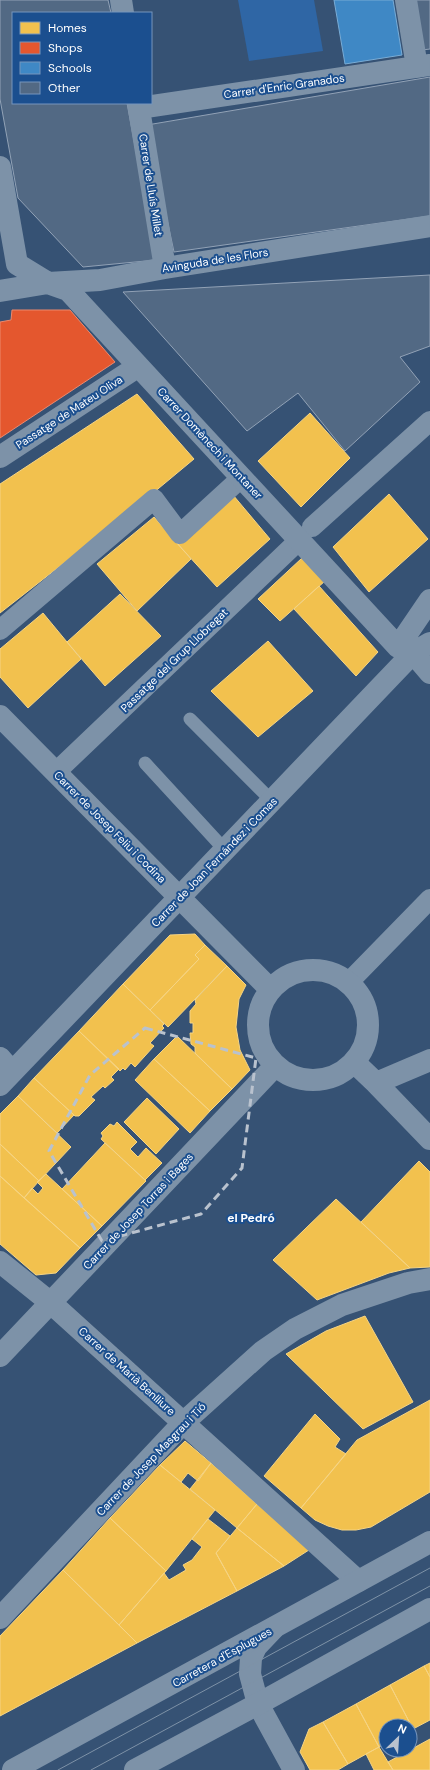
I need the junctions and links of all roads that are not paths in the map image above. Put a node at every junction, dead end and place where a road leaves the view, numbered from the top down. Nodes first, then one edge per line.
1 (121, 0) edge
2 (406, 0) edge
3 (123, 12) edge
4 (424, 66) edge
5 (138, 106) edge
6 (0, 167) edge
7 (430, 226) edge
8 (165, 268) junction
9 (48, 283) junction
10 (0, 291) edge
11 (137, 365) junction
12 (430, 422) edge
13 (0, 457) edge
14 (242, 478) junction
15 (312, 527) dead end
16 (292, 547) dead end
17 (430, 600) edge
18 (0, 630) edge
19 (414, 647) edge
20 (430, 673) edge
21 (0, 716) edge
22 (190, 719) dead end
23 (145, 764) dead end
24 (56, 772) junction
25 (272, 801) junction
26 (225, 850) junction
27 (180, 898) junction
28 (430, 899) edge
29 (348, 983) junction
30 (270, 989) junction
31 (430, 1060) edge
32 (354, 1063) junction
33 (276, 1066) junction
34 (4, 1072) edge
35 (376, 1083) junction
36 (430, 1139) edge
37 (0, 1262) edge
38 (430, 1280) edge
39 (51, 1303) junction
40 (0, 1356) edge
41 (183, 1422) junction
42 (430, 1542) edge
43 (358, 1581) junction
44 (430, 1609) edge
45 (0, 1618) edge
46 (274, 1628) junction
47 (258, 1704) junction
48 (13, 1770) edge
49 (135, 1770) edge
50 (294, 1770) edge

1 - 3 street
2 - 4 street
4 - 5 street, Carrer d'Enric Granados
5 - 8 street, Carrer de Lluís Millet
6 - 9 street, Carrer Domènech i Montaner
7 - 8 street, Avinguda de les Flors
8 - 9 street, Avinguda de les Flors
9 - 10 street, Avinguda de les Flors
9 - 11 street, Carrer Domènech i Montaner
11 - 13 street, Passatge de Mateu Oliva
11 - 14 street, Carrer Domènech i Montaner
12 - 15 street
14 - 18 street
14 - 19 street, Carrer Domènech i Montaner
16 - 24 street, Passatge del Grup Llobregat
17 - 19 street, Carrer de Joan Fernández i Comas
19 - 20 street, Carrer Domènech i Montaner
19 - 25 street, Carrer de Joan Fernández i Comas
21 - 24 street, Carrer de Josep Feliu i Codina
22 - 25 lane
23 - 26 lane
24 - 27 street, Carrer de Josep Feliu i Codina
25 - 26 street, Carrer de Joan Fernández i Comas
26 - 27 street, Carrer de Joan Fernández i Comas
27 - 30 street, Carrer de Josep Feliu i Codina
27 - 34 street, Carrer de Joan Fernández i Comas
28 - 29 street
29 - 30 street
29 - 32 street
30 - 33 street
31 - 35 street
32 - 33 street
32 - 35 street
33 - 39 street, Carrer de Josep Torras i Bages
35 - 36 street
37 - 39 street, Carrer de Marià Benlliure
38 - 41 street, Carrer de Josep Masgrau i Tió
39 - 40 street, Carrer de Josep Torras i Bages
39 - 41 street, Carrer de Marià Benlliure
41 - 43 street, Carrer de Marià Benlliure
41 - 45 street, Carrer de Josep Masgrau i Tió
42 - 43 street, Carretera d'Esplugues
43 - 46 street, Carretera d'Esplugues
44 - 47 street
46 - 47 street
46 - 48 street, Carretera d'Esplugues
47 - 49 street
47 - 50 street

